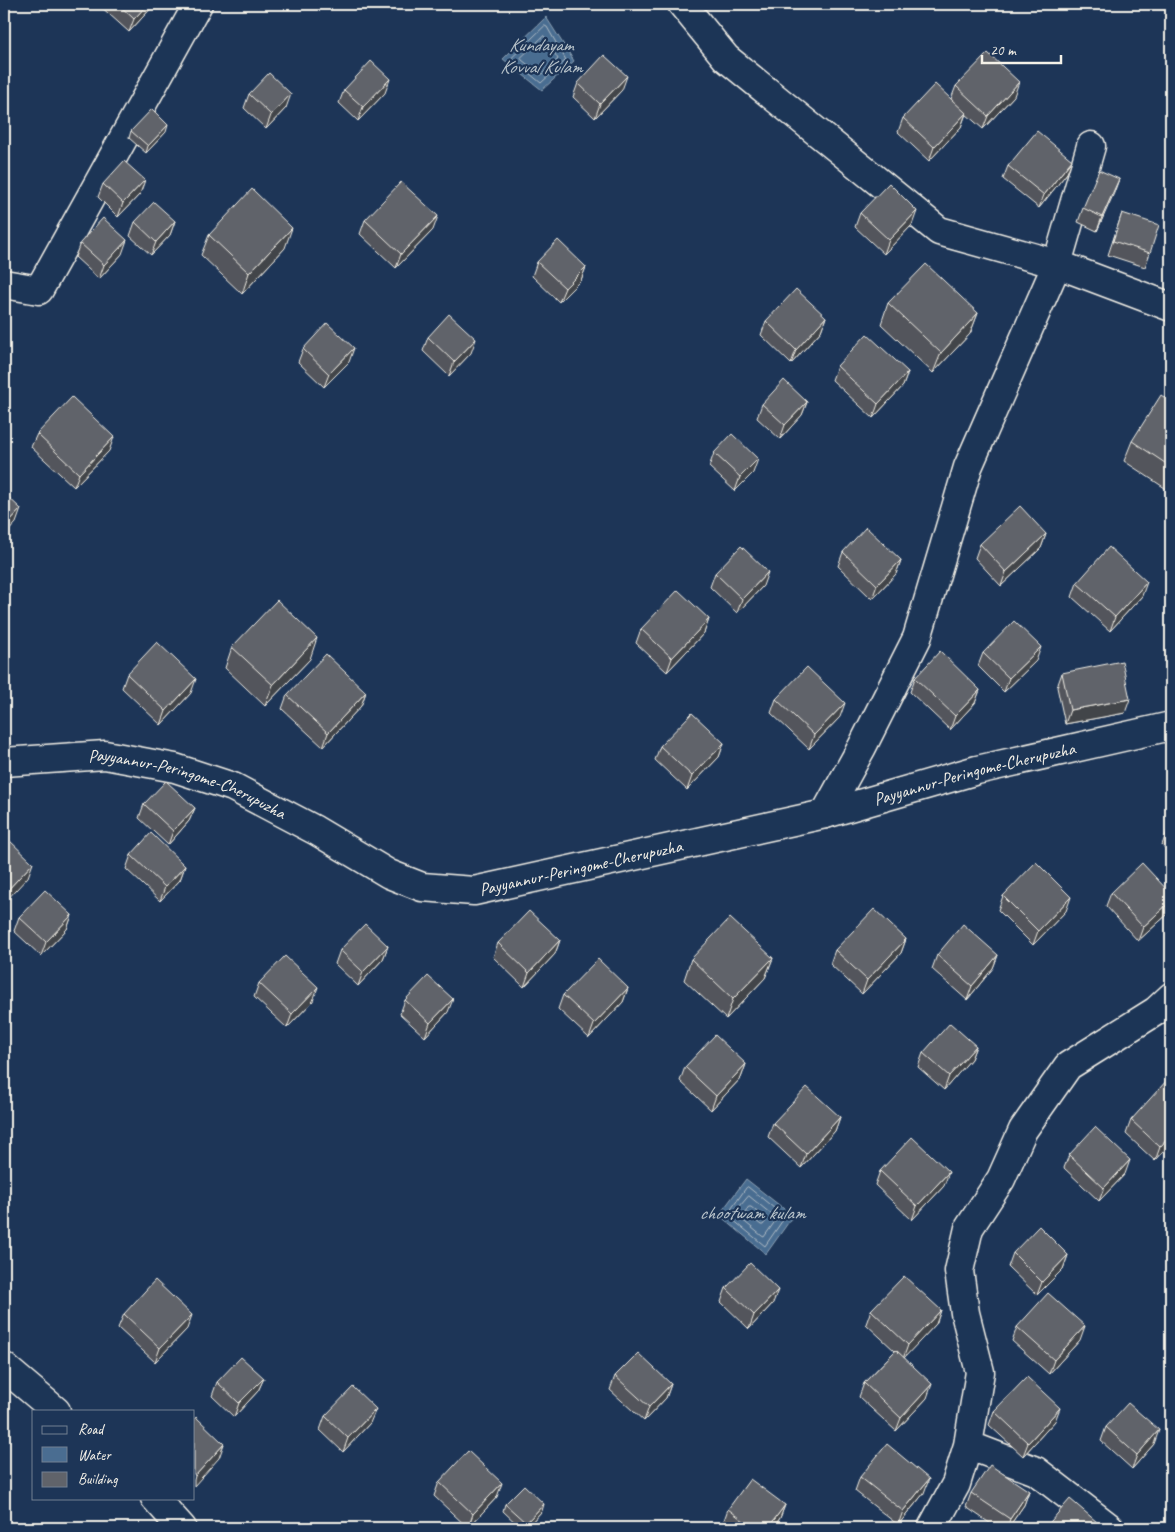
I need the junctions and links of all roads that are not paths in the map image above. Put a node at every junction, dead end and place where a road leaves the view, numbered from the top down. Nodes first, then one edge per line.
1 (198, 4) edge
2 (682, 4) edge
3 (1091, 146) dead end
4 (1057, 264) junction
5 (4, 284) edge
6 (1171, 307) edge
7 (1171, 726) edge
8 (4, 762) edge
9 (825, 814) junction
10 (1171, 997) edge
11 (4, 1367) edge
12 (55, 1410) edge
13 (968, 1445) junction
14 (157, 1500) edge
15 (182, 1528) edge
16 (932, 1528) edge
17 (1110, 1528) edge

1 - 5 street
2 - 4 street
3 - 4 street
4 - 6 street
4 - 9 street
7 - 9 street, Payyannur-Peringome-Cherupuzha
8 - 9 street, Payyannur-Peringome-Cherupuzha
10 - 13 street
11 - 12 street
13 - 16 street
13 - 17 street
14 - 15 street

